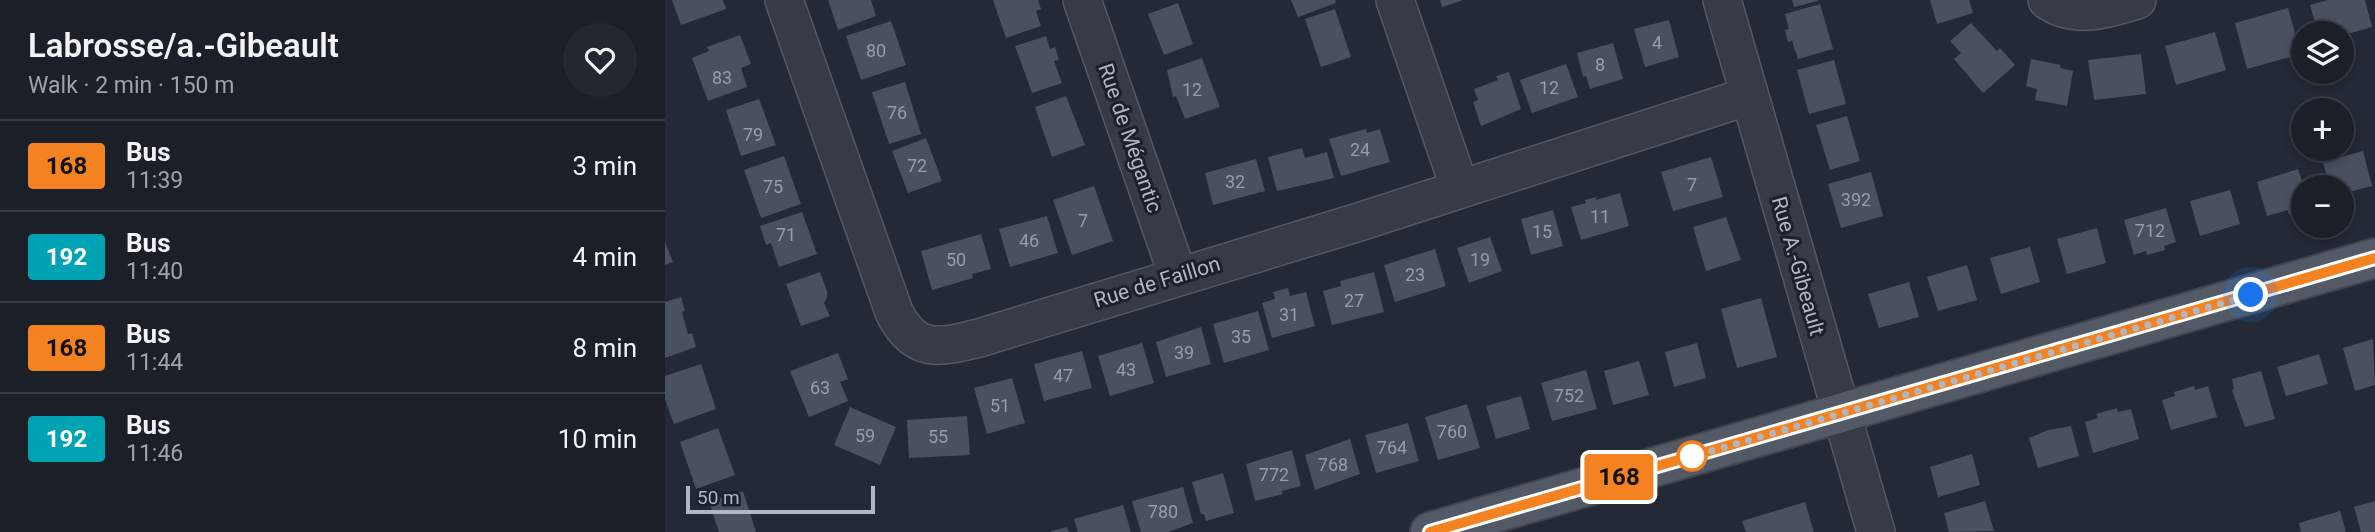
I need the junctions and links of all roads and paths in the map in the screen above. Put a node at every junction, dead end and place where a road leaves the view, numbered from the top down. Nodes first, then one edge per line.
1 (783, 0) edge
2 (1082, 0) edge
3 (1395, 0) edge
4 (1722, 0) edge
5 (2047, 0) edge
6 (2137, 0) edge
7 (1749, 96) junction
8 (1460, 189) junction
9 (2375, 258) edge
10 (1178, 276) junction
11 (1841, 413) junction
12 (1430, 532) edge
13 (1876, 532) edge

1 - 10 street, Rue de Faillon
2 - 10 street, Rue de Mégantic
3 - 8 street
4 - 7 street, Rue A.-Gibeault
5 - 6 street
7 - 8 street, Rue de Faillon
7 - 11 street, Rue A.-Gibeault
8 - 10 street, Rue de Faillon
9 - 11 main road
11 - 12 main road
11 - 13 street, Rue A.-Gibeault

